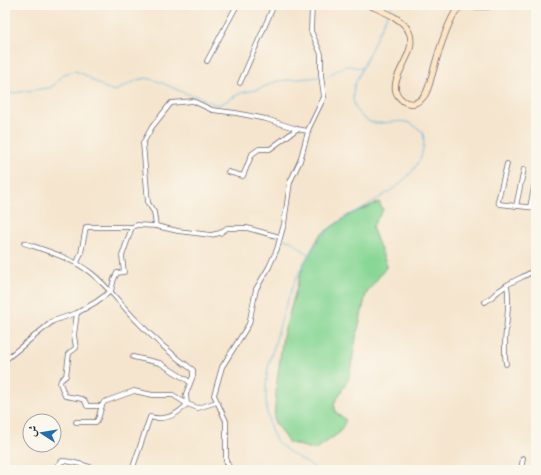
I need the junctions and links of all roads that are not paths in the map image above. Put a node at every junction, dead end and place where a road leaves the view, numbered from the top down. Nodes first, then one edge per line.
1 (237, 5) edge
2 (274, 5) edge
3 (312, 5) edge
4 (369, 5) edge
5 (492, 5) edge
6 (207, 61) dead end
7 (240, 83) dead end
8 (297, 129) junction
9 (308, 131) junction
10 (507, 164) dead end
11 (524, 169) dead end
12 (228, 172) dead end
13 (536, 178) edge
14 (516, 206) junction
15 (530, 207) junction
16 (536, 208) edge
17 (156, 226) junction
18 (132, 227) junction
19 (280, 238) junction
20 (24, 243) dead end
21 (77, 263) junction
22 (536, 269) edge
23 (507, 285) junction
24 (111, 291) junction
25 (485, 302) dead end
26 (77, 313) junction
27 (133, 356) dead end
28 (5, 360) edge
29 (506, 364) dead end
30 (190, 382) junction
31 (217, 402) junction
32 (187, 404) junction
33 (101, 406) junction
34 (76, 422) dead end
35 (523, 458) dead end
36 (55, 470) edge
37 (102, 470) edge
38 (132, 470) edge
39 (231, 470) edge
40 (521, 470) edge

1 - 6 street
2 - 7 street
3 - 9 street
4 - 5 street
8 - 9 street
8 - 12 street
8 - 17 street
9 - 19 street
10 - 14 street
11 - 14 street
13 - 15 street
14 - 15 street
15 - 16 street
17 - 18 street
17 - 19 street
18 - 21 street
18 - 24 street
19 - 31 street
20 - 21 street
21 - 24 street
22 - 23 street
23 - 25 street
23 - 29 street
24 - 26 street
24 - 30 street
26 - 28 street
26 - 33 street
27 - 30 street
30 - 32 street
31 - 32 street
31 - 39 street
32 - 33 street
32 - 38 street
33 - 34 street
35 - 40 street
36 - 37 street

